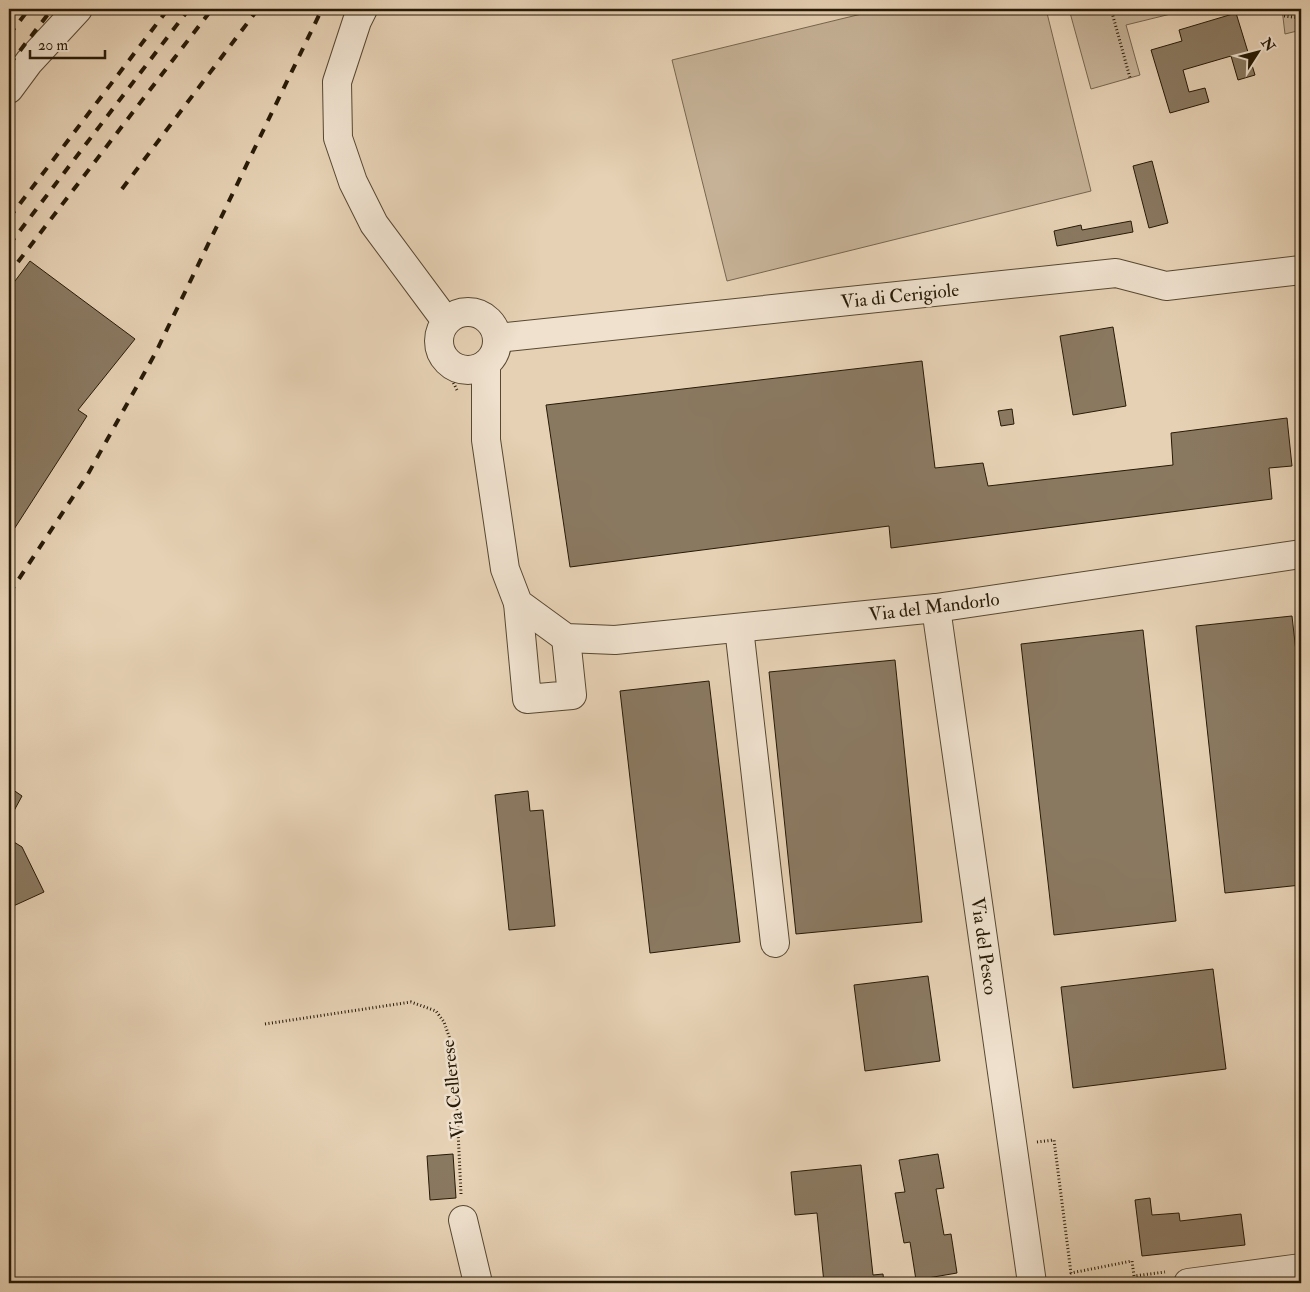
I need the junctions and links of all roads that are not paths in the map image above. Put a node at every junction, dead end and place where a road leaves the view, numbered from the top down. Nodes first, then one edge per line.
1 (78, 9) edge
2 (364, 9) edge
3 (9, 90) edge
4 (1301, 270) edge
5 (446, 321) junction
6 (497, 338) junction
7 (486, 364) junction
8 (459, 370) junction
9 (486, 440) junction
10 (1301, 554) edge
11 (518, 603) junction
12 (936, 608) junction
13 (739, 628) junction
14 (566, 638) junction
15 (775, 942) dead end
16 (463, 1220) road end
17 (1301, 1268) edge
18 (478, 1283) edge
19 (1032, 1283) edge
20 (1188, 1283) edge

1 - 3 street
2 - 5 street
4 - 6 street, Via di Cerigiole
5 - 6 street
5 - 8 street
6 - 7 street
7 - 8 street
7 - 9 street
8 - 9 street
9 - 11 street
10 - 12 street, Via del Mandorlo
11 - 14 street
11 - 14 street
12 - 13 street, Via del Mandorlo
12 - 19 street, Via del Pesco
13 - 14 street, Via del Mandorlo
13 - 15 street
16 - 18 street
17 - 20 street

